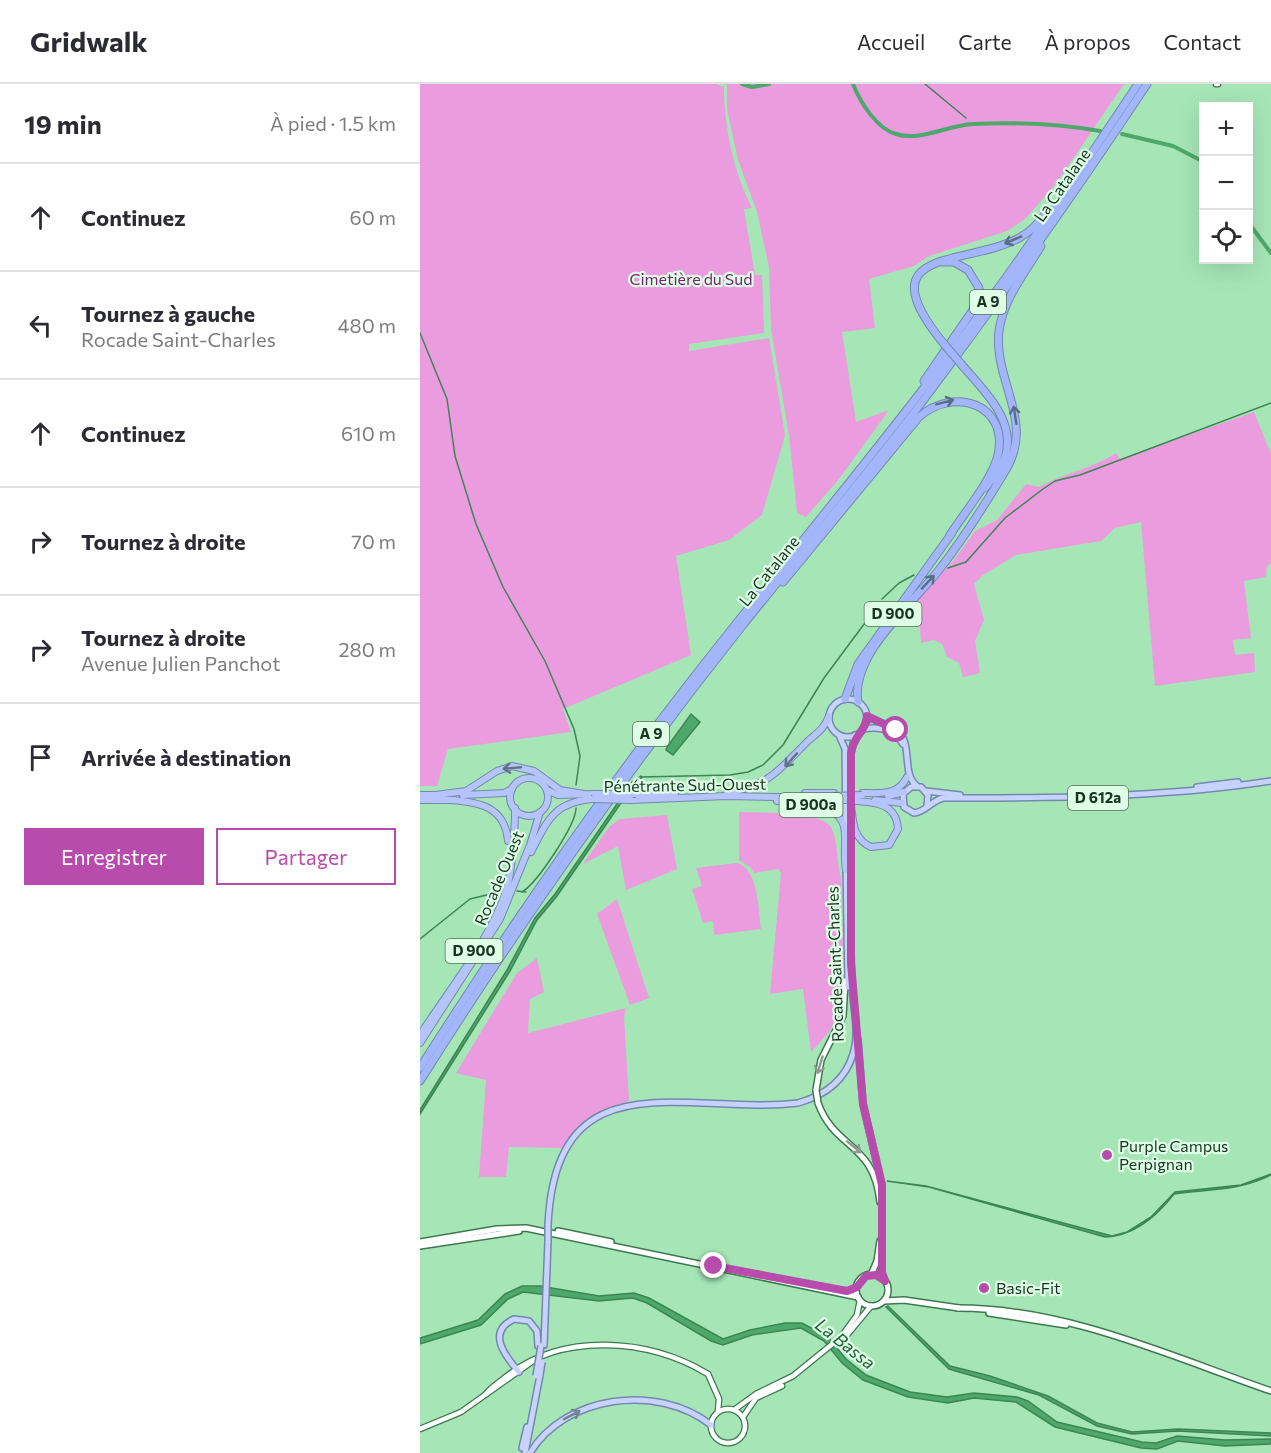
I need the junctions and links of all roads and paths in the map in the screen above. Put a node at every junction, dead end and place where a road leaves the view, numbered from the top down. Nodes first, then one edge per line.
1 (1138, 84) edge
2 (1147, 84) edge
3 (1070, 186) junction
4 (1055, 220) junction
5 (931, 265) junction
6 (904, 415) junction
7 (995, 475) junction
8 (951, 535) junction
9 (960, 542) junction
10 (765, 597) junction
11 (845, 699) junction
12 (858, 702) junction
13 (829, 716) junction
14 (867, 716) junction
15 (863, 729) junction
16 (839, 735) junction
17 (855, 735) junction
18 (907, 777) junction
19 (1271, 779) edge
20 (918, 786) junction
21 (512, 789) junction
22 (547, 790) junction
23 (906, 790) junction
24 (926, 792) junction
25 (584, 794) junction
26 (420, 795) edge
27 (436, 795) junction
28 (726, 795) junction
29 (834, 796) junction
30 (593, 797) junction
31 (864, 797) junction
32 (420, 800) edge
33 (451, 800) junction
34 (511, 801) junction
35 (902, 803) junction
36 (546, 805) junction
37 (851, 805) junction
38 (927, 806) junction
39 (514, 808) junction
40 (540, 812) junction
41 (510, 859) junction
42 (846, 870) junction
43 (515, 883) junction
44 (846, 929) junction
45 (851, 963) junction
46 (420, 1035) edge
47 (420, 1043) edge
48 (420, 1068) edge
49 (420, 1081) edge
50 (731, 1103) junction
51 (420, 1244) edge
52 (871, 1275) junction
53 (885, 1281) junction
54 (857, 1287) junction
55 (830, 1289) junction
56 (888, 1290) junction
57 (859, 1298) junction
58 (904, 1300) junction
59 (884, 1301) junction
60 (872, 1306) junction
61 (836, 1342) junction
62 (541, 1346) junction
63 (828, 1350) junction
64 (517, 1370) junction
65 (1271, 1391) edge
66 (719, 1399) junction
67 (731, 1409) junction
68 (718, 1411) junction
69 (743, 1417) junction
70 (711, 1425) junction
71 (420, 1430) edge
72 (523, 1453) edge
73 (530, 1453) edge

1 - 3 highway, La Catalane / A 9
2 - 4 highway, La Catalane / A 9
3 -> 5 highway
3 - 6 highway, La Catalane / A 9
9 -> 4 highway
4 - 10 highway, La Catalane / A 9
5 - 6 highway
5 - 7 highway, bridge
6 - 48 highway, La Catalane / A 9
7 - 8 highway
7 - 9 highway
10 -> 8 highway
8 - 11 highway, D 900
12 -> 9 highway, D 900
10 - 49 highway, La Catalane / A 9
11 - 12 main road
11 - 13 main road
12 - 14 main road
13 - 16 main road
13 -> 28 highway
14 - 15 main road
14 - 20 main road
15 - 17 main road
15 - 18 main road
16 - 17 main road
16 - 42 main road, Rocade Saint-Charles / D 900a
17 - 37 main road, Rocade Saint-Charles / D 900a
18 - 23 main road
18 - 31 highway
19 - 24 main road, D 612a
19 - 38 main road, D 612a
20 - 23 main road
20 - 24 main road
21 - 22 highway
21 - 27 highway, Pénétrante Sud-Ouest
21 - 34 highway, Rocade Ouest
22 - 25 highway, Pénétrante Sud-Ouest
22 - 36 highway
23 - 31 highway
23 - 35 main road
24 - 38 main road
25 -> 27 highway, Pénétrante Sud-Ouest
25 - 30 highway, Pénétrante Sud-Ouest
26 - 27 highway, Pénétrante Sud-Ouest
28 - 29 highway, Pénétrante Sud-Ouest
28 - 29 highway, Pénétrante Sud-Ouest
28 - 30 highway, Pénétrante Sud-Ouest, bridge
28 - 42 highway, D 900a
29 - 31 highway, bridge
30 - 36 highway, Pénétrante Sud-Ouest
30 - 43 highway
31 - 35 highway
31 - 37 highway
32 - 33 highway
33 - 34 highway
33 - 41 highway
34 - 39 highway, Rocade Ouest
35 - 38 main road
36 - 40 highway, Rocade Ouest
37 - 45 main road, Rocade Saint-Charles / D 900a
39 - 40 highway, Rocade Ouest
39 - 41 highway, Rocade Ouest / D 900
40 - 43 highway, Rocade Ouest / D 900
41 - 46 highway, Rocade Ouest / D 900
42 - 44 main road, Rocade Saint-Charles / D 900a
43 - 47 highway, Rocade Ouest / D 900
44 - 50 main road, Rocade Saint-Charles / D 900a
44 -> 52 main road, bridge
45 - 50 main road, Rocade Saint-Charles / D 900a
45 - 53 main road
50 - 62 main road, Rocade Saint-Charles / D 900a, bridge
51 - 55 main road
52 - 53 main road
52 - 54 main road
53 - 56 main road
54 - 55 main road
54 - 57 main road
55 - 57 main road
56 - 58 main road
56 - 59 main road
57 - 60 main road
57 - 61 street
58 - 59 main road
58 - 65 main road
59 - 60 main road
60 - 61 street
61 - 63 street
62 - 64 main road
62 - 72 main road, Rocade Saint-Charles / D 900a, bridge
63 - 67 street
63 - 69 street
64 - 66 street
64 - 71 street
66 - 67 street
66 - 68 street
67 - 68 street
67 - 69 street
68 - 70 street
69 - 70 street
73 -> 70 main road

